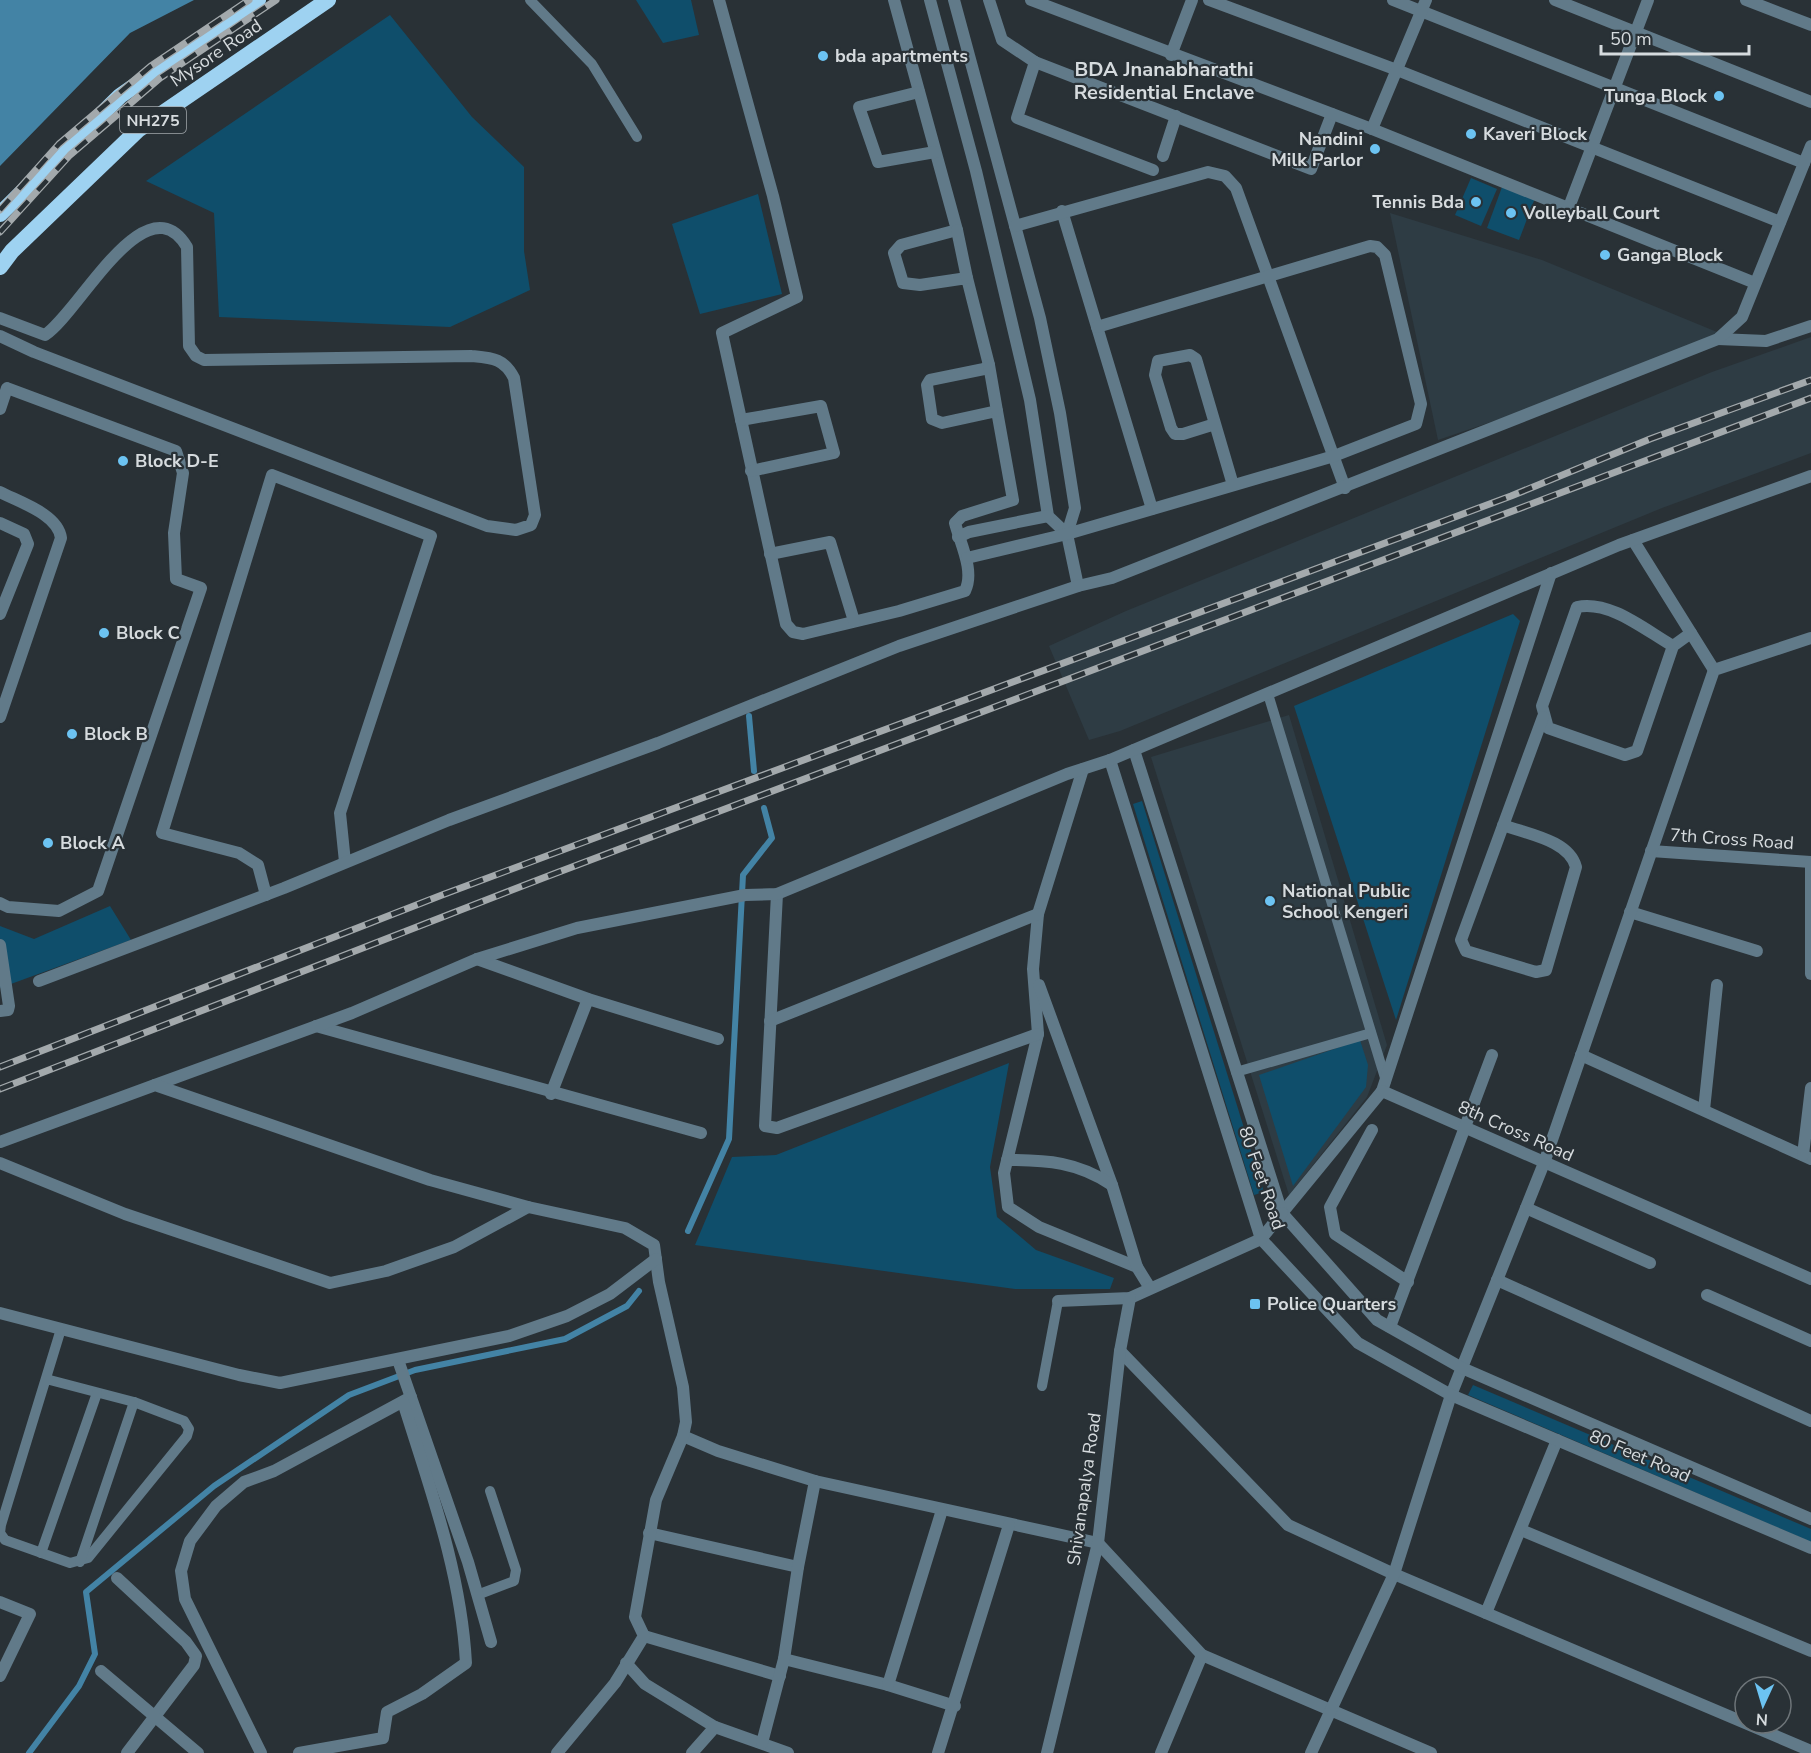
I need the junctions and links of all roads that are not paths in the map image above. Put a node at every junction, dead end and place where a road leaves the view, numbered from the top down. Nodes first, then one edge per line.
1 (258, 0) edge
2 (328, 0) edge
3 (530, 0) edge
4 (718, 0) edge
5 (894, 0) edge
6 (930, 0) edge
7 (954, 0) edge
8 (989, 0) edge
9 (1031, 0) edge
10 (1192, 0) edge
11 (1209, 0) edge
12 (1393, 0) edge
13 (1555, 0) edge
14 (1648, 0) edge
15 (1746, 0) edge
16 (1424, 5) edge
17 (1811, 25) edge
18 (1636, 32) junction
19 (1172, 55) junction
20 (1035, 62) junction
21 (1397, 70) junction
22 (1616, 86) junction
23 (919, 92) junction
24 (1811, 102) edge
25 (1332, 114) junction
26 (1176, 116) junction
27 (1372, 129) junction
28 (637, 137) dead end
29 (1811, 146) edge
30 (1592, 148) junction
31 (935, 152) junction
32 (1163, 156) dead end
33 (1804, 163) junction
34 (1153, 170) dead end
35 (1569, 207) junction
36 (1062, 211) junction
37 (0, 214) edge
38 (1780, 222) junction
39 (1015, 226) junction
40 (957, 230) junction
41 (0, 267) edge
42 (1269, 276) junction
43 (967, 278) junction
44 (1755, 283) junction
45 (0, 318) edge
46 (1811, 326) edge
47 (1097, 327) junction
48 (45, 335) junction
49 (0, 336) edge
50 (1718, 339) junction
51 (34, 352) junction
52 (989, 366) junction
53 (0, 409) edge
54 (997, 411) junction
55 (741, 420) junction
56 (1215, 424) junction
57 (1334, 456) junction
58 (751, 471) junction
59 (1811, 476) edge
60 (1233, 486) junction
61 (1345, 488) junction
62 (0, 492) edge
63 (1152, 509) junction
64 (1048, 516) junction
65 (0, 523) edge
66 (1067, 534) junction
67 (958, 537) junction
68 (1633, 540) junction
69 (770, 554) junction
70 (967, 558) junction
71 (1551, 573) junction
72 (1078, 586) junction
73 (0, 614) edge
74 (854, 621) junction
75 (1691, 633) junction
76 (1811, 638) edge
77 (1673, 645) junction
78 (1714, 670) junction
79 (1268, 694) junction
80 (0, 717) edge
81 (1543, 717) junction
82 (1134, 750) junction
83 (1110, 760) junction
84 (1083, 769) junction
85 (1503, 825) junction
86 (1651, 851) junction
87 (345, 862) junction
88 (1811, 862) edge
89 (777, 894) junction
90 (266, 895) junction
91 (0, 903) edge
92 (1630, 912) junction
93 (1038, 914) junction
94 (0, 945) edge
95 (1757, 951) dead end
96 (477, 959) junction
97 (1033, 969) junction
98 (1811, 974) edge
99 (39, 981) dead end
100 (1717, 985) dead end
101 (588, 999) junction
102 (0, 1011) edge
103 (770, 1021) junction
104 (316, 1026) junction
105 (1371, 1033) junction
106 (1038, 1034) junction
107 (718, 1039) dead end
108 (1492, 1055) dead end
109 (1581, 1055) junction
110 (1236, 1072) junction
111 (155, 1085) junction
112 (1384, 1086) junction
113 (1811, 1088) edge
114 (551, 1094) junction
115 (1704, 1110) junction
116 (1464, 1127) junction
117 (1372, 1130) dead end
118 (701, 1133) dead end
119 (0, 1142) edge
120 (1807, 1157) edge
121 (1007, 1160) junction
122 (0, 1163) edge
123 (1544, 1163) junction
124 (1112, 1185) junction
125 (528, 1207) junction
126 (1526, 1208) junction
127 (1282, 1213) junction
128 (1261, 1239) junction
129 (656, 1259) junction
130 (1650, 1263) dead end
131 (1137, 1267) junction
132 (1811, 1279) edge
133 (1497, 1280) junction
134 (1408, 1282) junction
135 (1150, 1288) junction
136 (1707, 1295) dead end
137 (1130, 1298) junction
138 (1058, 1301) joint
139 (0, 1313) edge
140 (1390, 1327) junction
141 (61, 1329) junction
142 (1811, 1341) edge
143 (1120, 1351) junction
144 (400, 1368) junction
145 (1462, 1368) junction
146 (46, 1379) junction
147 (1042, 1386) dead end
148 (97, 1393) junction
149 (1451, 1395) junction
150 (407, 1400) junction
151 (134, 1402) junction
152 (1811, 1421) edge
153 (683, 1436) junction
154 (1557, 1440) junction
155 (815, 1481) junction
156 (490, 1491) dead end
157 (942, 1510) junction
158 (1811, 1519) edge
159 (1009, 1525) junction
160 (1521, 1530) junction
161 (649, 1533) junction
162 (1098, 1543) junction
163 (1811, 1548) edge
164 (41, 1553) junction
165 (80, 1562) junction
166 (468, 1562) junction
167 (453, 1565) junction
168 (798, 1567) junction
169 (1394, 1574) junction
170 (117, 1578) dead end
171 (477, 1594) junction
172 (0, 1602) edge
173 (1486, 1613) junction
174 (644, 1636) junction
175 (491, 1642) dead end
176 (1811, 1651) edge
177 (1202, 1655) junction
178 (784, 1659) junction
179 (626, 1663) junction
180 (101, 1671) dead end
181 (0, 1676) edge
182 (780, 1676) junction
183 (888, 1685) junction
184 (955, 1706) junction
185 (1332, 1710) junction
186 (154, 1718) junction
187 (714, 1727) junction
188 (762, 1743) junction
189 (1811, 1751) edge
190 (127, 1753) edge
191 (198, 1753) edge
192 (261, 1753) edge
193 (299, 1753) edge
194 (557, 1753) edge
195 (692, 1753) edge
196 (788, 1753) edge
197 (938, 1753) edge
198 (1047, 1753) edge
199 (1161, 1753) edge
200 (1311, 1753) edge
201 (1431, 1753) edge

1 - 37 highway, Mysore Road / NH275
2 - 41 highway, Mysore Road / NH275
3 - 28 lane
4 - 55 street
5 - 23 street
6 - 64 street
7 - 39 street
8 - 20 street
9 - 19 street
10 - 19 street
11 - 21 street
12 - 16 street
13 - 18 street
14 - 18 street
15 - 17 street
16 - 21 street
16 - 22 street
18 - 22 street
18 - 24 street
19 - 25 street
20 - 26 street
20 - 34 street
21 - 27 street
21 - 30 street
22 - 30 street
22 - 33 street
23 - 31 street
23 - 31 street
25 - 26 street
25 - 27 street
26 - 32 street
27 - 35 street
29 - 33 street
30 - 35 street
30 - 38 street
31 - 40 street
33 - 38 street
35 - 44 street
36 - 39 street
36 - 42 street
36 - 47 street
38 - 44 street
39 - 66 street
40 - 43 street
40 - 43 street
42 - 47 street
42 - 57 street
42 - 57 street
43 - 52 street
44 - 50 street
45 - 48 street
46 - 50 street
47 - 63 street
48 - 51 street
48 - 51 street
49 - 51 street
50 - 61 street
52 - 54 street
52 - 54 street
53 - 91 street
54 - 67 street
55 - 58 street
55 - 58 street
56 - 56 street
56 - 60 street
57 - 60 street
57 - 61 street
58 - 69 street
59 - 68 street
60 - 63 street
61 - 72 street
62 - 80 street
63 - 66 street
64 - 66 street
64 - 67 street
65 - 73 street
66 - 70 street
66 - 72 street
67 - 70 street
68 - 71 street
68 - 75 street
69 - 74 street
69 - 74 street
70 - 74 street
71 - 79 street
71 - 112 street
72 - 87 street
75 - 77 street
75 - 78 street
76 - 78 street
77 - 81 street
77 - 81 street
78 - 86 street
79 - 82 street
79 - 105 lane
81 - 85 street
82 - 83 street
82 - 110 street, 80 Feet Road
83 - 84 street
83 - 128 street, 80 Feet Road
84 - 89 street
84 - 93 street
85 - 85 street
86 - 88 street, 7th Cross Road
86 - 92 street
87 - 90 street
87 - 90 street
88 - 98 street
89 - 96 street
89 - 103 street
90 - 99 street
92 - 95 street
92 - 109 street
93 - 97 street
93 - 103 street
94 - 102 street
96 - 101 street
96 - 104 street
97 - 106 street
97 - 124 street
100 - 115 street
101 - 107 street
101 - 114 street
103 - 106 street
104 - 111 street
104 - 114 street
105 - 110 lane
105 - 112 lane
106 - 121 street
108 - 116 street
109 - 115 street
109 - 123 street
110 - 127 street, 80 Feet Road
111 - 119 street
111 - 125 street
112 - 116 street, 8th Cross Road
112 - 127 street
113 - 120 street
114 - 118 street
115 - 120 street
116 - 123 street, 8th Cross Road
116 - 134 street
117 - 134 street
121 - 124 street
121 - 131 street
122 - 125 street
123 - 126 street
123 - 132 street, 8th Cross Road
124 - 131 street
125 - 129 street
126 - 130 street
126 - 133 street
127 - 128 street
127 - 140 street, 80 Feet Road
128 - 135 street
128 - 149 street, 80 Feet Road
129 - 144 street
129 - 153 street
131 - 135 street
133 - 145 street
133 - 152 street
134 - 140 street
135 - 137 street
136 - 142 street
137 - 138 street
137 - 143 street, Shivanapalya Road
138 - 147 lane
139 - 141 street
140 - 145 street, 80 Feet Road
141 - 144 street
141 - 146 lane
143 - 162 street, Shivanapalya Road
143 - 169 street
144 - 150 street
145 - 149 street
145 - 158 street, 80 Feet Road
146 - 148 lane
146 - 164 lane
148 - 151 lane
148 - 164 lane
149 - 154 street, 80 Feet Road
149 - 169 street
150 - 166 street
150 - 167 street
150 - 192 street
151 - 165 lane
151 - 165 lane
153 - 155 street
153 - 161 street
154 - 160 street
154 - 163 street, 80 Feet Road
155 - 157 street
155 - 168 street
156 - 171 lane
157 - 159 street
157 - 183 street
159 - 162 street
159 - 184 street
160 - 173 street
160 - 176 street
161 - 168 street
161 - 174 street
162 - 177 street
162 - 198 street, Shivanapalya Road
164 - 165 lane
166 - 167 street
166 - 171 street
167 - 193 street
168 - 178 street
169 - 173 street
169 - 185 street
170 - 186 street
171 - 175 street
172 - 181 street
173 - 189 street
174 - 179 street
174 - 182 street
177 - 185 street
177 - 199 street
178 - 182 street
178 - 183 street
179 - 187 street
179 - 194 street
180 - 186 street
182 - 188 street
183 - 184 street
184 - 197 street
185 - 200 street
185 - 201 street
186 - 190 street
186 - 191 street
187 - 188 street
187 - 195 street
188 - 196 street

